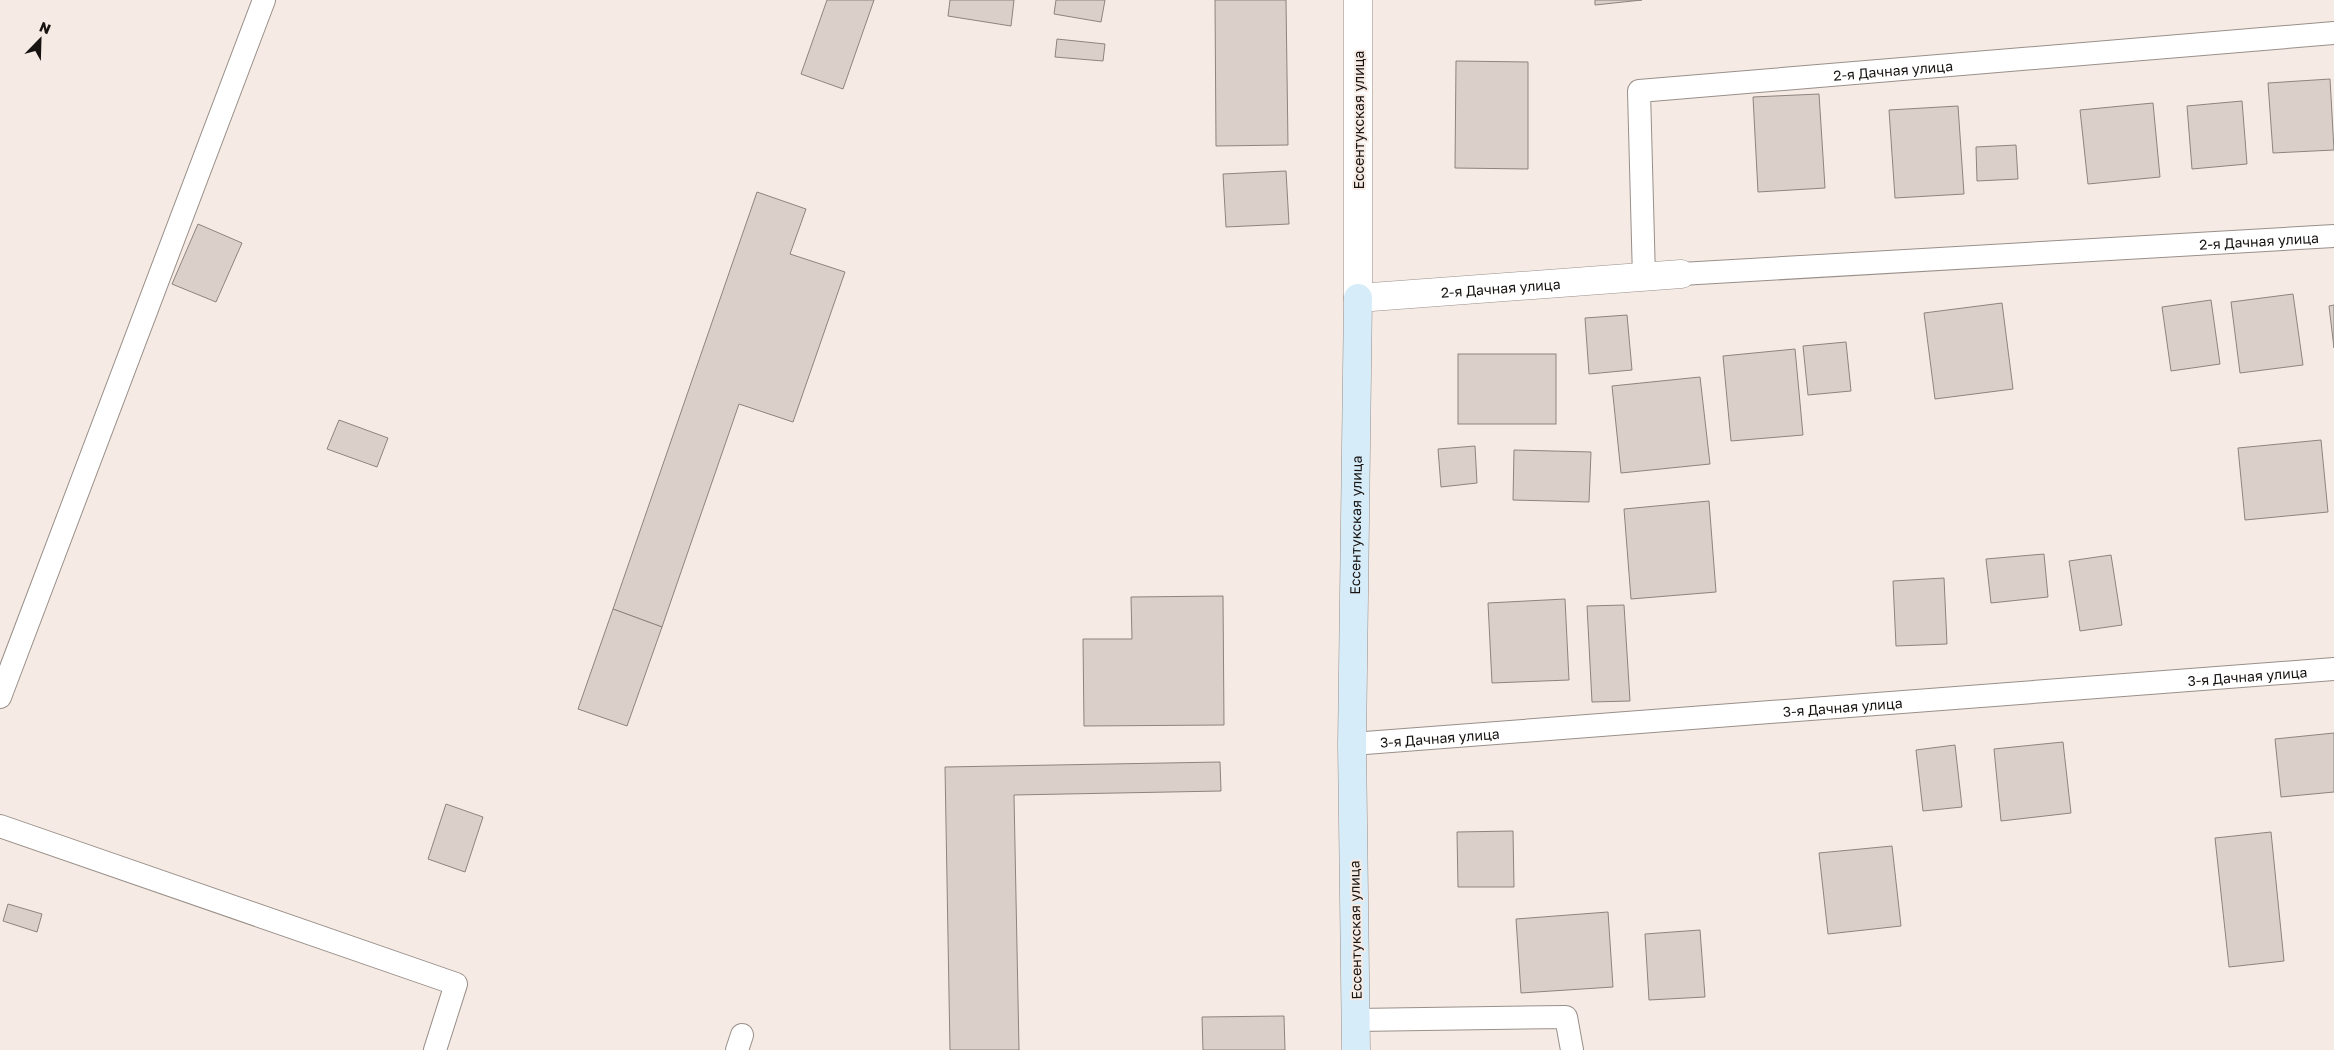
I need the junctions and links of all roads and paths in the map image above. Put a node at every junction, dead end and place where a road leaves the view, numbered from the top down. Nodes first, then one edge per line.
1 (264, 0) edge
2 (1358, 0) edge
3 (2334, 32) edge
4 (2334, 236) edge
5 (1681, 274) joint
6 (1644, 278) junction
7 (1358, 298) junction
8 (2334, 669) edge
9 (0, 696) edge
10 (1352, 744) junction
11 (0, 826) edge
12 (1356, 1020) junction
13 (435, 1050) edge
14 (1356, 1050) edge
15 (1572, 1050) edge

1 - 9 lane
2 - 7 street, Ессентукская улица
3 - 6 lane, 2-я Дачная улица
4 - 5 lane, 2-я Дачная улица
5 - 6 street, 2-я Дачная улица
6 - 7 street, 2-я Дачная улица
7 - 10 street, Ессентукская улица
8 - 10 lane, 3-я Дачная улица
10 - 12 street, Ессентукская улица
11 - 13 lane
12 - 14 street, Ессентукская улица
12 - 15 lane

